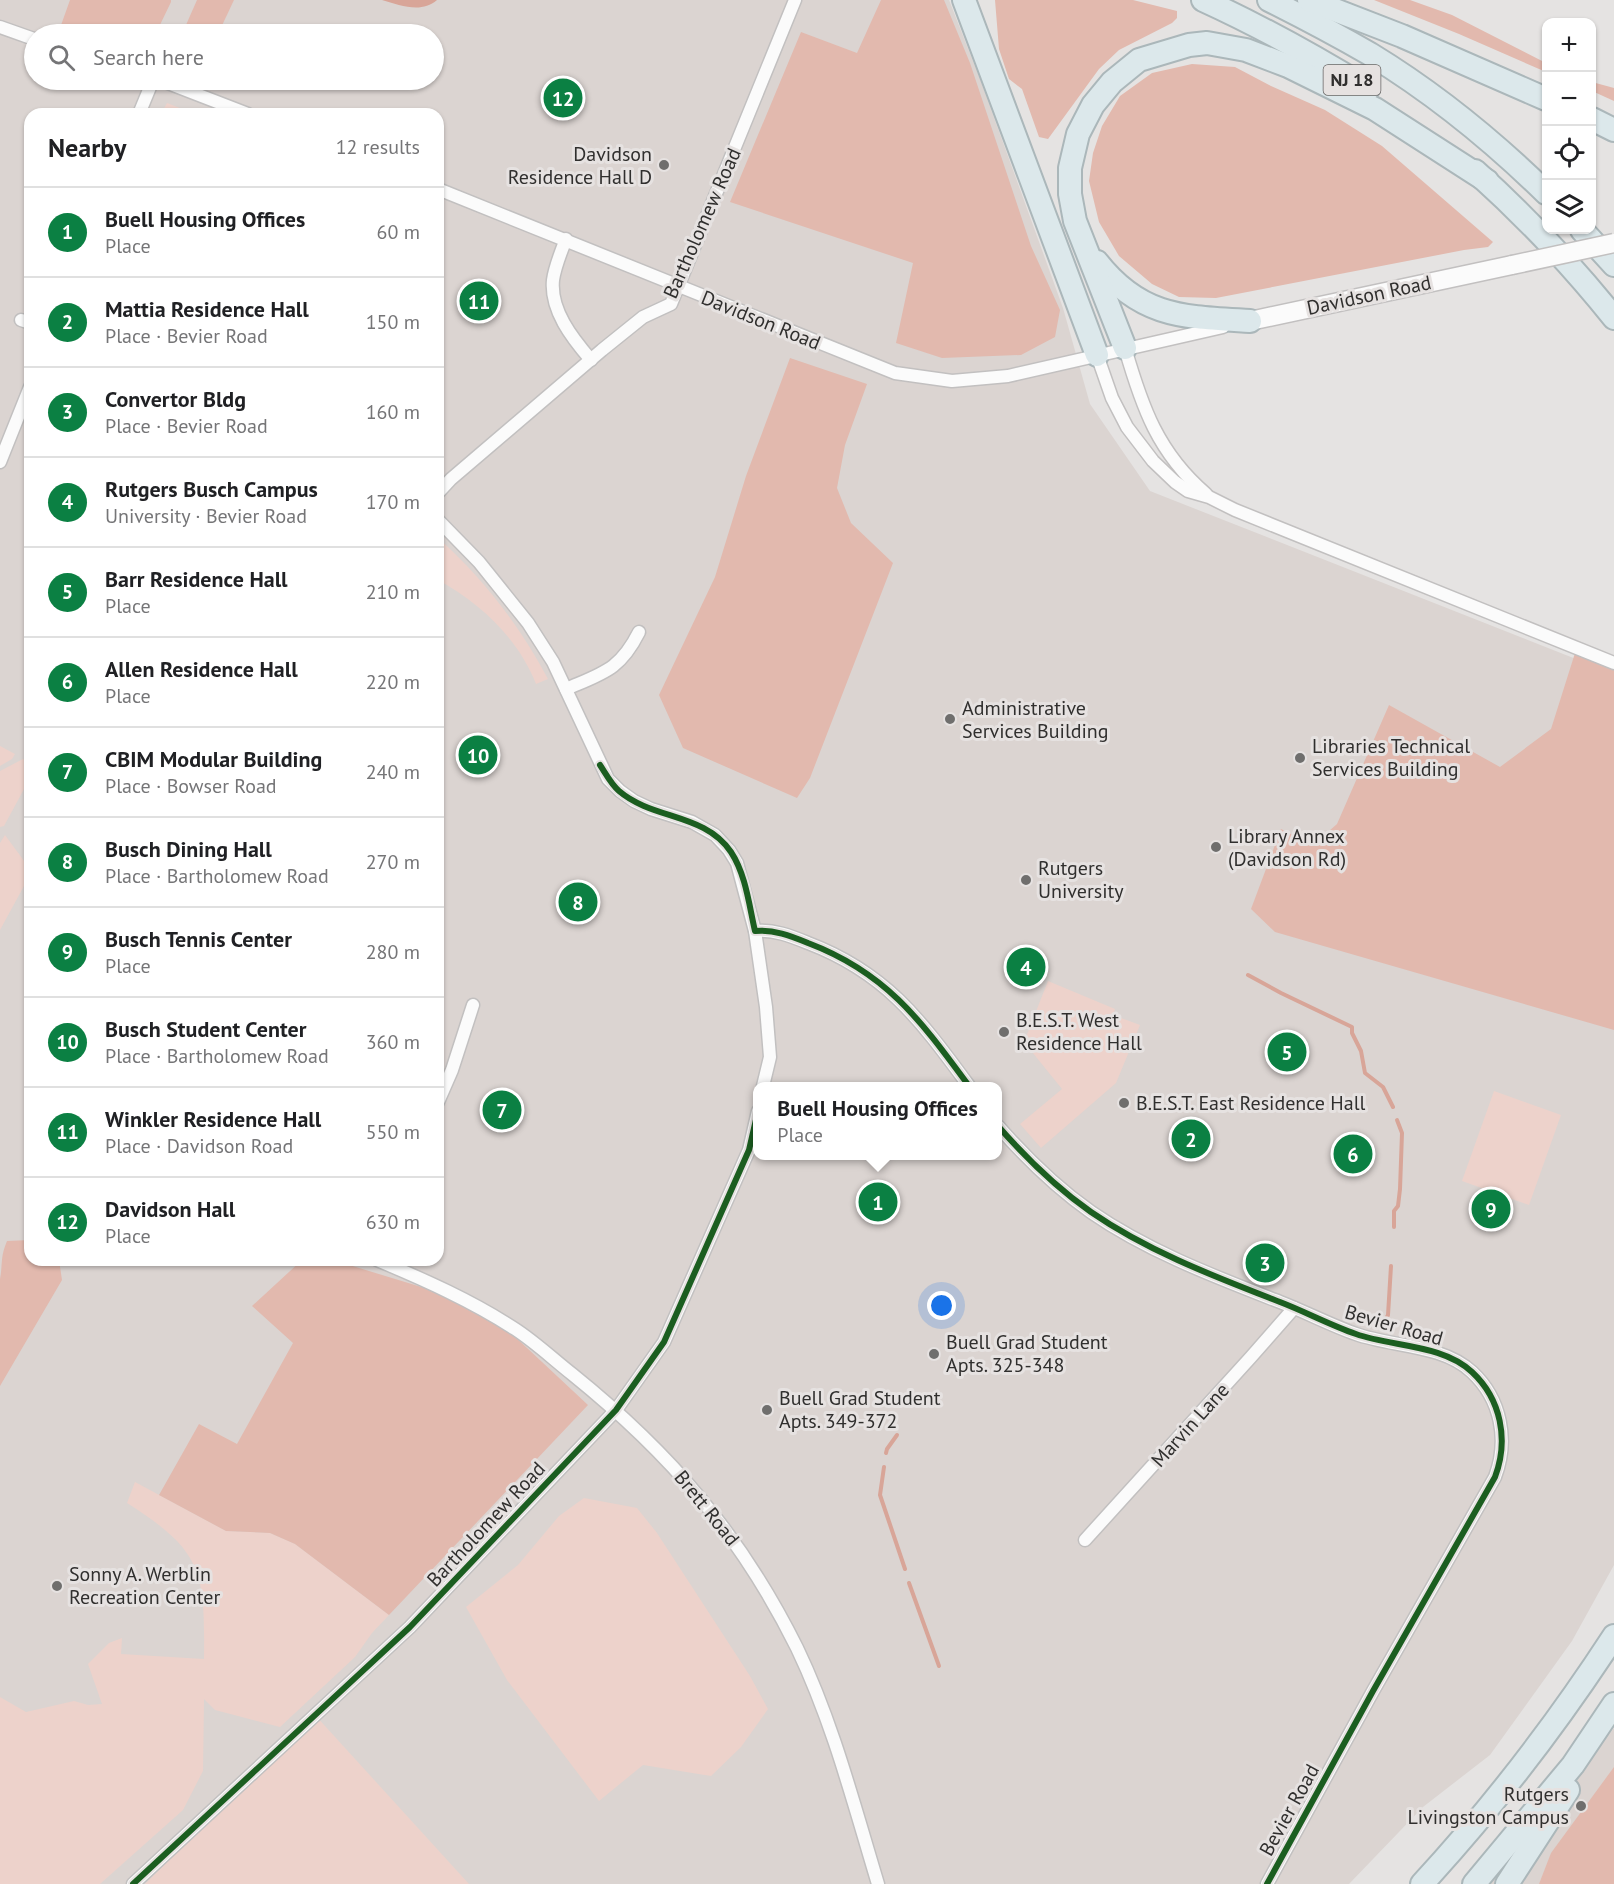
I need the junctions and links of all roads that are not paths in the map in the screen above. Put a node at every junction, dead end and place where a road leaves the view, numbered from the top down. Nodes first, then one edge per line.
1 (795, 0) edge
2 (964, 0) edge
3 (1203, 0) edge
4 (1269, 0) edge
5 (1309, 0) edge
6 (0, 27) edge
7 (24, 35) edge
8 (149, 90) edge
9 (186, 90) edge
10 (1542, 97) edge
11 (142, 108) edge
12 (232, 108) edge
13 (1596, 121) edge
14 (1614, 130) edge
15 (1487, 181) junction
16 (1542, 189) edge
17 (444, 191) edge
18 (1586, 234) edge
19 (566, 239) junction
20 (1614, 243) edge
21 (1086, 248) junction
22 (1614, 265) edge
23 (678, 286) junction
24 (1614, 318) edge
25 (1250, 321) junction
26 (1125, 348) junction
27 (1097, 355) junction
28 (591, 360) junction
29 (24, 402) edge
30 (0, 462) edge
31 (444, 487) edge
32 (1209, 497) junction
33 (444, 526) edge
34 (639, 632) dead end
35 (1614, 663) edge
36 (566, 689) junction
37 (755, 931) junction
38 (473, 1005) dead end
39 (764, 1082) edge
40 (966, 1082) edge
41 (444, 1088) edge
42 (1002, 1130) edge
43 (753, 1132) edge
44 (391, 1266) edge
45 (1293, 1308) junction
46 (616, 1410) junction
47 (1085, 1540) dead end
48 (1614, 1636) edge
49 (1614, 1704) edge
50 (1573, 1765) junction
51 (133, 1884) edge
52 (878, 1884) edge
53 (1267, 1884) edge
54 (1422, 1884) edge
55 (1474, 1884) edge
56 (1507, 1884) edge

1 - 23 street, Bartholomew Road
2 - 27 highway
3 - 15 highway, NJ 18
4 - 16 highway, NJ 18
5 - 10 highway
6 - 7 street
8 - 11 street
9 - 12 street
13 - 14 highway
15 - 21 highway
15 - 24 highway, NJ 18
17 - 19 street, Davidson Road
18 - 22 highway
19 - 23 street, Davidson Road
19 - 28 street
20 - 25 main road, Davidson Road, bridge
21 - 25 highway
21 - 26 highway
23 - 27 street, Davidson Road
23 - 28 street, Bartholomew Road
25 - 26 street, Davidson Road
26 - 27 street, Davidson Road
26 - 32 street
27 - 32 street
28 - 31 street, Bartholomew Road
29 - 30 street
32 - 35 street
33 - 36 street
34 - 36 street
36 - 37 street
37 - 39 street
37 - 40 street
38 - 41 street
42 - 45 street, Bevier Road
43 - 46 street, Bartholomew Road
44 - 46 street, Brett Road
45 - 47 street, Marvin Lane
45 - 53 street, Bevier Road
46 - 51 street, Bartholomew Road
46 - 52 street, Brett Road
48 - 54 highway
49 - 50 highway
50 - 55 highway
50 - 56 highway

